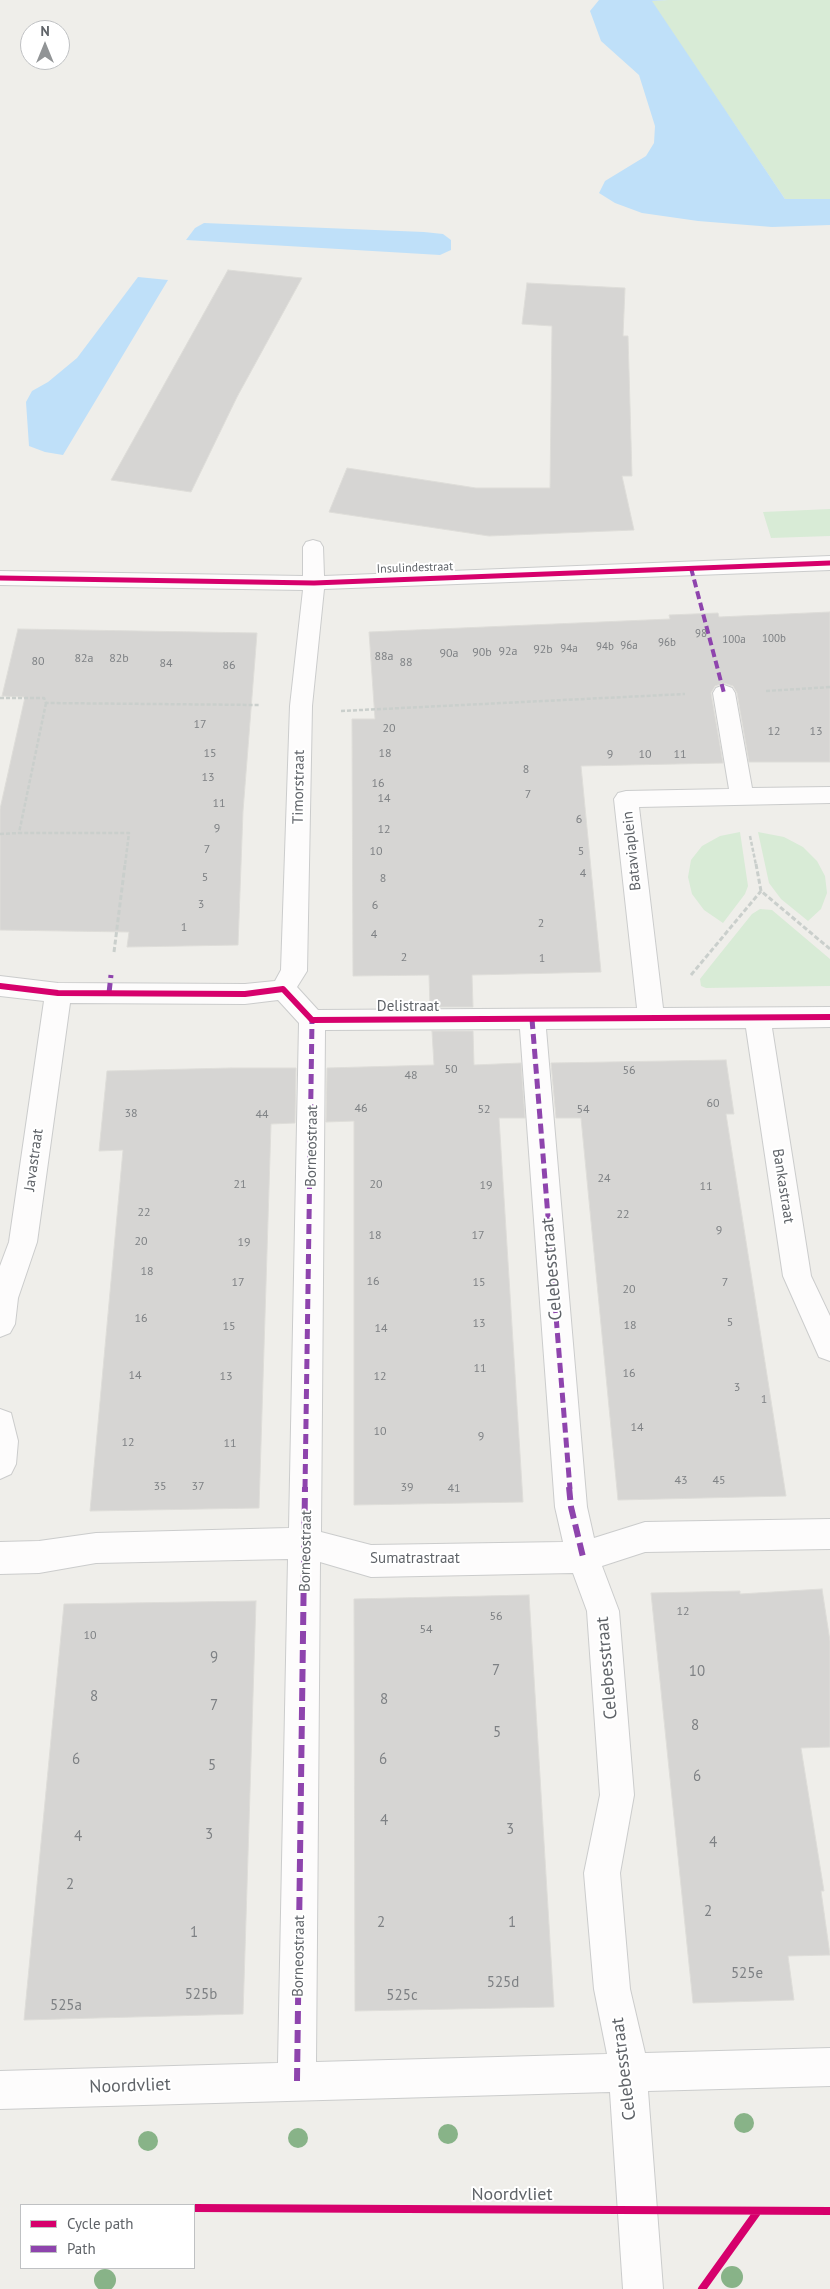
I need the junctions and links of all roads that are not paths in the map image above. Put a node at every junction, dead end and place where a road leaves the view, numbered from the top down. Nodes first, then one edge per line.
1 (313, 547) dead end
2 (830, 562) edge
3 (0, 578) edge
4 (314, 583) junction
5 (724, 693) road end
6 (830, 795) edge
7 (742, 796) junction
8 (0, 986) edge
9 (283, 989) junction
10 (58, 993) junction
11 (651, 1017) junction
12 (757, 1017) junction
13 (830, 1017) edge
14 (532, 1019) junction
15 (312, 1020) junction
16 (0, 1324) edge
17 (830, 1348) edge
18 (0, 1423) edge
19 (0, 1464) edge
20 (830, 1534) edge
21 (306, 1543) junction
22 (583, 1557) junction
23 (0, 1558) edge
24 (830, 2067) edge
25 (627, 2074) junction
26 (297, 2081) junction
27 (0, 2090) edge
28 (643, 2289) edge

1 - 4 street, Timorstraat
2 - 4 street, Insulindestraat
3 - 4 street, Insulindestraat
4 - 9 street, Timorstraat
5 - 7 street
6 - 7 street, Bataviaplein
7 - 11 street, Bataviaplein
8 - 10 street
9 - 10 street
9 - 15 street
10 - 16 street, Javastraat
11 - 12 street, Delistraat
11 - 14 street, Delistraat
12 - 13 street, Delistraat
12 - 17 street, Bankastraat
14 - 15 street, Delistraat
14 - 22 street, Celebesstraat
15 - 21 street, Borneostraat
18 - 19 street
20 - 22 street, Sumatrastraat
21 - 22 street, Sumatrastraat
21 - 23 street, Sumatrastraat
21 - 26 street, Borneostraat
22 - 25 street, Celebesstraat
24 - 25 street, Noordvliet
25 - 26 street, Noordvliet
25 - 28 street, Celebesstraat
26 - 27 street, Noordvliet

